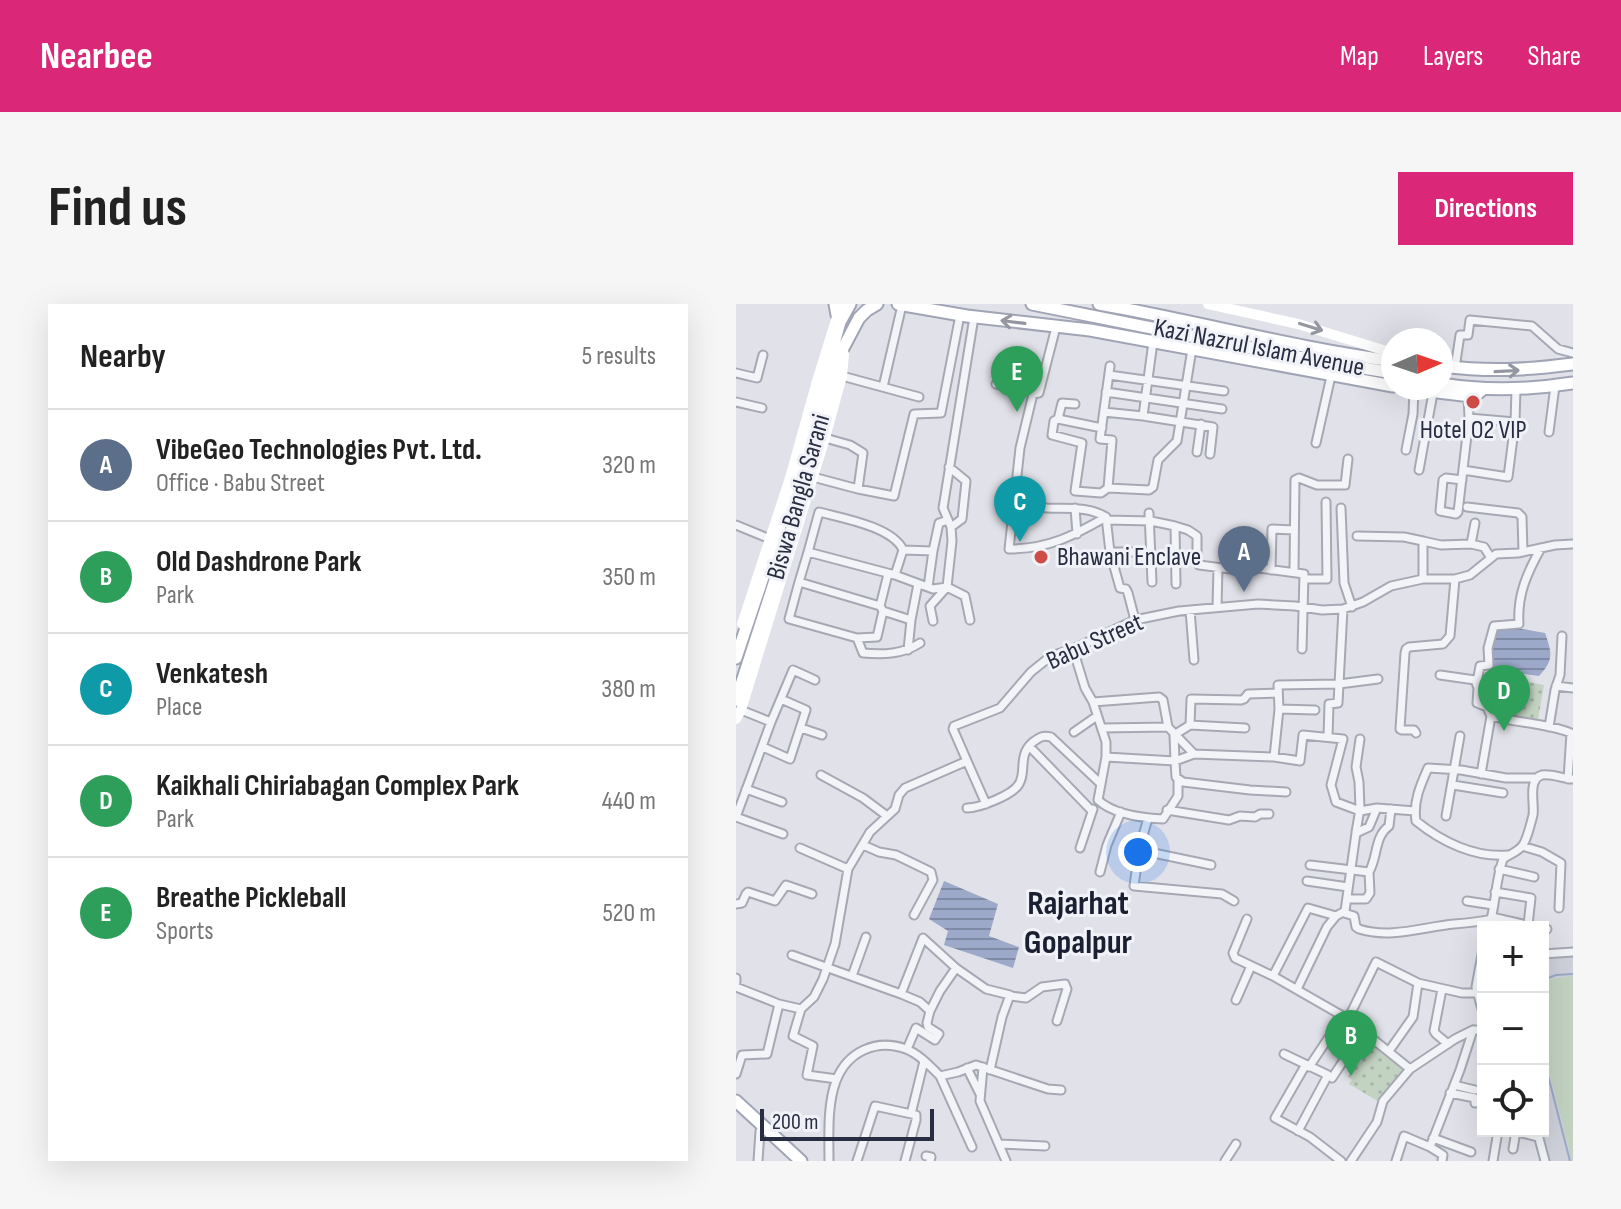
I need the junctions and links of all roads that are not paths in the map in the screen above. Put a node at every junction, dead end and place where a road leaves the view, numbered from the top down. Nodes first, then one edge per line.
1 (850, 304) edge
2 (877, 304) edge
3 (900, 304) edge
4 (1032, 304) edge
5 (1099, 304) edge
6 (1133, 304) edge
7 (1208, 304) edge
8 (838, 308) edge
9 (860, 308) edge
10 (960, 315) junction
11 (974, 317) junction
12 (1182, 320) junction
13 (1056, 327) junction
14 (1156, 329) junction
15 (1090, 330) junction
16 (846, 340) junction
17 (1153, 342) junction
18 (1192, 349) junction
19 (1381, 349) edge
20 (1453, 351) edge
21 (1573, 353) edge
22 (763, 355) dead end
23 (1340, 359) junction
24 (1381, 361) edge
25 (1573, 364) edge
26 (1453, 368) edge
27 (1381, 370) edge
28 (736, 373) edge
29 (842, 376) junction
30 (1331, 376) junction
31 (1148, 381) junction
32 (1573, 383) edge
33 (996, 384) dead end
34 (1381, 384) edge
35 (1186, 386) junction
36 (1555, 386) junction
37 (883, 387) junction
38 (1453, 388) edge
39 (1483, 389) junction
40 (1516, 389) junction
41 (1224, 391) dead end
42 (1106, 392) junction
43 (1453, 392) edge
44 (1039, 393) junction
45 (1468, 396) junction
46 (919, 397) dead end
47 (1145, 398) junction
48 (1411, 400) edge
49 (1434, 400) edge
50 (736, 402) edge
51 (1075, 404) dead end
52 (1182, 404) junction
53 (762, 408) dead end
54 (1222, 409) dead end
55 (1104, 412) junction
56 (1143, 416) junction
57 (1469, 418) junction
58 (1058, 419) junction
59 (1180, 421) junction
60 (1515, 422) junction
61 (1201, 424) junction
62 (1102, 428) junction
63 (1549, 432) dead end
64 (825, 438) junction
65 (1316, 443) dead end
66 (1406, 450) dead end
67 (1197, 452) dead end
68 (1210, 454) dead end
69 (1348, 459) dead end
70 (949, 467) junction
71 (1419, 470) dead end
72 (1463, 470) junction
73 (813, 477) junction
74 (1462, 480) junction
75 (1108, 488) junction
76 (858, 489) junction
77 (785, 501) junction
78 (1326, 502) dead end
79 (1013, 504) junction
80 (1467, 507) dead end
81 (1075, 508) junction
82 (1341, 508) dead end
83 (1150, 517) junction
84 (1106, 519) junction
85 (950, 523) junction
86 (1475, 523) dead end
87 (736, 525) edge
88 (1175, 526) junction
89 (1294, 530) junction
90 (1077, 534) junction
91 (1357, 536) dead end
92 (770, 539) junction
93 (1423, 541) junction
94 (1471, 544) junction
95 (1573, 544) edge
96 (1541, 548) junction
97 (903, 550) junction
98 (933, 551) junction
99 (808, 552) junction
100 (1110, 552) junction
101 (1151, 552) junction
102 (1523, 552) junction
103 (1491, 558) junction
104 (788, 559) junction
105 (804, 565) junction
106 (1218, 568) junction
107 (1271, 570) junction
108 (1294, 571) junction
109 (891, 574) junction
110 (1304, 579) junction
111 (1423, 579) junction
112 (1455, 579) junction
113 (799, 582) junction
114 (1152, 582) dead end
115 (918, 584) junction
116 (1176, 584) dead end
117 (928, 587) junction
118 (947, 587) junction
119 (1217, 607) junction
120 (1303, 607) junction
121 (1352, 607) junction
122 (881, 609) junction
123 (1343, 609) junction
124 (1190, 610) junction
125 (740, 613) edge
126 (911, 620) junction
127 (970, 620) dead end
128 (1135, 620) junction
129 (933, 621) dead end
130 (1562, 636) dead end
131 (857, 638) junction
132 (736, 641) edge
133 (920, 643) dead end
134 (1073, 649) junction
135 (1302, 649) dead end
136 (908, 650) junction
137 (736, 658) edge
138 (1194, 660) dead end
139 (1440, 675) dead end
140 (1378, 679) dead end
141 (815, 680) dead end
142 (1477, 682) junction
143 (1339, 684) junction
144 (1556, 686) junction
145 (1573, 688) edge
146 (1277, 693) junction
147 (781, 699) junction
148 (1093, 702) junction
149 (738, 707) edge
150 (1279, 709) junction
151 (1315, 710) dead end
152 (1097, 716) junction
153 (1491, 716) junction
154 (771, 722) junction
155 (1190, 725) junction
156 (1168, 727) junction
157 (1549, 727) junction
158 (801, 728) junction
159 (1102, 728) junction
160 (1245, 728) dead end
161 (1074, 732) dead end
162 (1416, 733) dead end
163 (822, 735) dead end
164 (1174, 735) junction
165 (1460, 736) dead end
166 (1328, 737) junction
167 (1360, 739) dead end
168 (1029, 746) junction
169 (763, 747) junction
170 (1194, 754) junction
171 (1106, 757) junction
172 (1274, 757) junction
173 (967, 761) junction
174 (1175, 761) junction
175 (1456, 770) junction
176 (1481, 774) junction
177 (821, 775) dead end
178 (1537, 778) junction
179 (1570, 779) edge
180 (1178, 780) junction
181 (736, 782) edge
182 (1101, 784) junction
183 (1453, 785) junction
184 (747, 787) junction
185 (1286, 792) dead end
186 (1503, 793) dead end
187 (1098, 800) junction
188 (782, 802) dead end
189 (986, 804) junction
190 (967, 808) dead end
191 (1377, 808) junction
192 (1391, 809) junction
193 (737, 810) edge
194 (1167, 810) junction
195 (1092, 811) junction
196 (1360, 811) junction
197 (1415, 811) junction
198 (1121, 812) junction
199 (1269, 814) dead end
200 (887, 816) junction
201 (1446, 816) dead end
202 (1148, 818) junction
203 (1356, 833) junction
204 (783, 834) dead end
205 (863, 845) junction
206 (1522, 846) junction
207 (800, 848) dead end
208 (1080, 848) dead end
209 (1139, 850) junction
210 (1508, 855) junction
211 (1211, 865) dead end
212 (1310, 865) dead end
213 (848, 869) junction
214 (1499, 869) junction
215 (1350, 871) junction
216 (1100, 872) dead end
217 (1369, 872) junction
218 (1534, 877) dead end
219 (1307, 881) dead end
220 (1348, 887) junction
221 (1495, 892) junction
222 (812, 894) dead end
223 (1347, 899) junction
224 (1234, 901) dead end
225 (1467, 901) dead end
226 (736, 904) edge
227 (1493, 905) junction
228 (1559, 908) dead end
229 (914, 915) dead end
230 (1340, 915) junction
231 (1247, 919) dead end
232 (1491, 921) edge
233 (1532, 921) edge
234 (1477, 923) edge
235 (866, 937) dead end
236 (1573, 952) edge
237 (1549, 954) edge
238 (792, 955) dead end
239 (1251, 966) junction
240 (828, 967) junction
241 (956, 968) junction
242 (852, 976) junction
243 (1273, 976) junction
244 (736, 982) edge
245 (1477, 982) edge
246 (1418, 983) junction
247 (1297, 989) junction
248 (1442, 989) junction
249 (1477, 993) joint
250 (901, 994) junction
251 (1011, 996) junction
252 (1236, 1000) dead end
253 (779, 1004) junction
254 (801, 1009) junction
255 (930, 1011) junction
256 (1345, 1018) junction
257 (1057, 1021) dead end
258 (1473, 1030) junction
259 (1477, 1030) edge
260 (1363, 1031) junction
261 (1448, 1044) junction
262 (907, 1049) junction
263 (1389, 1051) junction
264 (1284, 1054) dead end
265 (924, 1061) junction
266 (1307, 1066) junction
267 (967, 1068) junction
268 (987, 1068) junction
269 (1410, 1069) junction
270 (736, 1074) edge
271 (1328, 1075) junction
272 (940, 1076) junction
273 (837, 1079) junction
274 (1452, 1089) junction
275 (1061, 1090) dead end
276 (1475, 1090) dead end
277 (981, 1095) junction
278 (736, 1101) edge
279 (1475, 1103) dead end
280 (736, 1109) edge
281 (912, 1110) dead end
282 (760, 1131) junction
283 (1298, 1131) junction
284 (1497, 1137) edge
285 (1514, 1137) edge
286 (1538, 1137) edge
287 (1433, 1138) junction
288 (999, 1144) junction
289 (1236, 1144) dead end
290 (1045, 1146) dead end
291 (972, 1147) dead end
292 (1430, 1147) junction
293 (1513, 1149) dead end
294 (1471, 1152) dead end
295 (1495, 1160) edge
296 (758, 1161) edge
297 (792, 1161) edge
298 (801, 1161) edge
299 (829, 1161) edge
300 (857, 1161) edge
301 (905, 1161) edge
302 (1006, 1161) edge
303 (1225, 1161) edge
304 (1341, 1161) edge
305 (1351, 1161) edge
306 (1396, 1161) edge
307 (1442, 1161) edge
308 (1545, 1161) edge

1 - 77 main road, Biswa Bangla Sarani
2 - 9 main road, Biswa Bangla Sarani
3 - 10 main road
3 - 37 street
4 - 14 main road, Kazi Nazrul Islam Avenue
5 - 12 main road, Kazi Nazrul Islam Avenue
6 - 12 main road
7 -> 19 street
8 - 77 street
9 - 16 main road, Biswa Bangla Sarani
10 - 11 main road
10 - 76 street
13 -> 11 main road
11 - 70 street
12 - 23 main road
13 - 15 main road
13 - 44 street
14 - 15 main road
14 - 23 main road, Kazi Nazrul Islam Avenue
15 - 17 main road
16 - 29 street
16 - 149 main road, Biswa Bangla Sarani
17 - 18 main road
17 - 31 street
18 - 30 main road
18 - 35 street
20 - 21 street
22 - 28 street
23 - 24 main road
23 - 27 main road, Kazi Nazrul Islam Avenue
26 -> 25 main road
29 - 37 street
29 - 64 street
30 - 34 main road
30 - 65 street
31 - 35 street
31 - 42 street
31 - 47 street
32 - 36 main road
33 - 44 street
35 - 41 street
35 - 52 street
36 - 40 main road
36 - 63 street
37 - 46 street
38 - 39 main road
39 - 40 main road
39 - 45 main road
40 - 60 street
42 - 47 street
42 - 55 street
43 - 45 main road
44 - 79 street
45 - 57 street
47 - 52 street
47 - 56 street
48 - 66 street
49 - 71 street
50 - 53 street
51 - 58 street
52 - 54 street
52 - 59 street
55 - 56 street
55 - 62 street
56 - 59 street
57 - 60 street
57 - 72 street
58 - 62 street
58 - 75 street
59 - 61 street
59 - 75 street
60 - 72 street
61 - 67 street
61 - 68 street
62 - 75 street
64 - 73 street
64 - 76 street
69 - 89 street
70 - 85 street
70 - 85 street
72 - 74 street
73 - 76 street
73 - 104 street
74 - 74 street
77 - 92 street
77 - 137 main road, Biswa Bangla Sarani
78 - 110 street
79 - 81 street
79 - 90 street
80 - 102 street
81 - 84 street
81 - 90 street
82 - 121 street
83 - 84 street
83 - 88 street
83 - 101 street
84 - 90 street
84 - 100 street
85 - 98 street
85 - 118 street
86 - 94 street
87 - 92 street
88 - 106 street
88 - 116 street
89 - 107 street
89 - 108 street
91 - 93 street
92 - 125 street
93 - 94 street
93 - 111 street
94 - 103 street
95 - 96 street, Babu Street
96 - 102 street, Babu Street
96 - 142 street
97 - 98 street
97 - 99 street
97 - 109 street
98 - 117 street
99 - 105 street
99 - 109 street
100 - 101 street
100 - 128 street
101 - 114 street
102 - 103 street, Babu Street
103 - 112 street, Babu Street
104 - 105 street
104 - 149 street
105 - 113 street
106 - 107 street
106 - 119 street
107 - 108 street
108 - 110 street
109 - 115 street
109 - 122 street
110 - 120 street
111 - 112 street, Babu Street
111 - 121 street, Babu Street
112 - 162 street
113 - 122 street
113 - 131 street
115 - 117 street
115 - 126 street
117 - 118 street
118 - 127 street
118 - 129 street
119 - 120 street, Babu Street
119 - 124 street, Babu Street
120 - 123 street, Babu Street
120 - 135 street
121 - 123 street, Babu Street
122 - 126 street
122 - 131 street
123 - 143 street
124 - 128 street, Babu Street
124 - 138 street
125 - 132 street
126 - 136 street
128 - 134 street, Babu Street
130 - 144 street
131 - 136 street
133 - 136 street
134 - 148 street
134 - 173 street, Babu Street
139 - 142 street
140 - 143 street
141 - 147 street
142 - 153 street
143 - 146 street
143 - 166 street
144 - 145 street
144 - 157 street
146 - 150 street
146 - 155 street
147 - 154 street
147 - 158 street
148 - 152 street
148 - 156 street
149 - 154 street
150 - 151 street
150 - 172 street
152 - 159 street
152 - 161 street
153 - 157 street
153 - 176 street
154 - 169 street
155 - 160 street
155 - 164 street
156 - 159 street
156 - 164 street
157 - 179 street
158 - 163 street
158 - 169 street
159 - 171 street
164 - 170 street
164 - 174 street
165 - 175 street
166 - 172 street
166 - 196 street
167 - 196 street
168 - 182 street
168 - 189 street
168 - 195 street
169 - 184 street
170 - 172 street
170 - 174 street
171 - 174 street
171 - 182 street
173 - 189 street
173 - 200 street
174 - 180 street
175 - 176 street
175 - 183 street
175 - 197 street
176 - 178 street
177 - 200 street
178 - 179 street
178 - 206 street
180 - 185 street
180 - 194 street
181 - 184 street
182 - 187 street
183 - 186 street
183 - 201 street
184 - 188 street
184 - 193 street
187 - 195 street
187 - 198 street
189 - 190 street
191 - 192 street
191 - 196 street
191 - 203 street
192 - 197 street
192 - 217 street
193 - 204 street
194 - 199 street
194 - 202 street
195 - 208 street
196 - 203 street
197 - 210 street
198 - 202 street
198 - 216 street
200 - 205 street
202 - 209 street
203 - 215 street
205 - 213 street
205 - 229 street
206 - 210 street
206 - 228 street
207 - 213 street
209 - 211 street
209 - 224 street
210 - 214 street
212 - 215 street
213 - 240 street
214 - 218 street
214 - 221 street
215 - 217 street
215 - 220 street
217 - 223 street
219 - 220 street
220 - 223 street
221 - 227 street
221 - 233 street
222 - 226 street
223 - 230 street
225 - 227 street
227 - 232 street
230 - 234 street
230 - 243 street
230 - 247 street
231 - 239 street
235 - 242 street
236 - 237 street
238 - 240 street
239 - 243 street
239 - 252 street
240 - 242 street
240 - 254 street
241 - 250 street
241 - 251 street
241 - 255 street
242 - 250 street
243 - 247 street
244 - 253 street
245 - 249 street
246 - 248 street
246 - 256 street
246 - 263 street
247 - 256 street
248 - 249 street
248 - 261 street
250 - 255 street
251 - 257 street
251 - 268 street
253 - 254 street
253 - 270 street
254 - 273 street
255 - 262 street
256 - 260 street
256 - 266 street
258 - 259 street
258 - 261 street
258 - 274 street
260 - 263 street
260 - 271 street
261 - 269 street
262 - 265 street
262 - 273 street
263 - 269 street
264 - 266 street
265 - 272 street
265 - 281 street
266 - 271 street
266 - 283 street
267 - 268 street
267 - 272 street
267 - 277 street
268 - 275 street
268 - 277 street
269 - 305 street
271 - 283 street
272 - 291 street
273 - 299 street
274 - 276 street
274 - 279 street
274 - 287 street
277 - 288 street
278 - 298 main road
280 - 282 main road
282 - 296 street
282 - 297 main road
283 - 304 street
284 - 295 street
285 - 293 street
286 - 308 street
287 - 292 street
287 - 294 street
288 - 290 street
288 - 302 street
289 - 303 street
292 - 306 street
292 - 307 street
300 - 301 street

